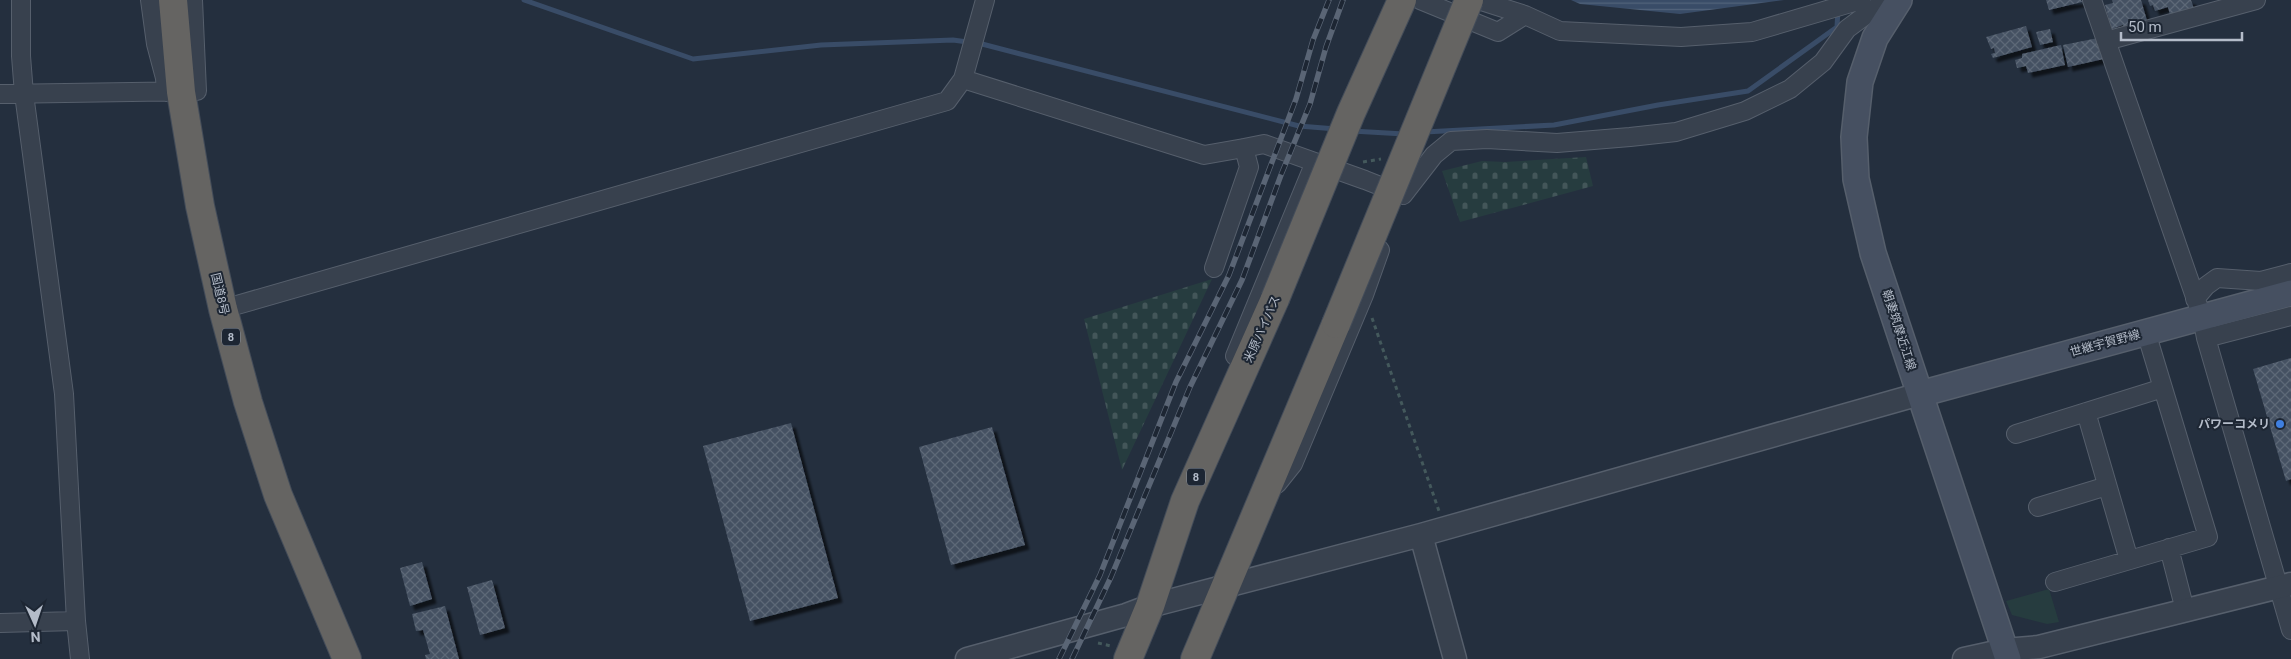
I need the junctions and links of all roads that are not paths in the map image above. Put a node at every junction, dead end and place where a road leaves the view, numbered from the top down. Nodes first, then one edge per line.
1 (21, 0) edge
2 (150, 0) edge
3 (172, 0) edge
4 (193, 0) edge
5 (986, 0) edge
6 (1402, 0) edge
7 (1420, 0) edge
8 (1469, 0) edge
9 (1478, 0) edge
10 (1861, 0) edge
11 (1886, 0) edge
12 (1899, 0) edge
13 (2092, 0) edge
14 (2256, 0) edge
15 (1525, 15) junction
16 (2106, 41) junction
17 (963, 79) junction
18 (173, 92) junction
19 (0, 94) edge
20 (24, 94) junction
21 (1244, 148) junction
22 (1315, 162) junction
23 (1403, 196) junction
24 (1214, 268) dead end
25 (2291, 273) edge
26 (2291, 293) edge
27 (224, 309) junction
28 (2291, 316) edge
29 (2201, 318) junction
30 (2146, 332) junction
31 (2163, 388) junction
32 (1920, 394) junction
33 (2086, 412) junction
34 (2016, 434) dead end
35 (2107, 486) junction
36 (1185, 502) junction
37 (1259, 505) junction
38 (2038, 507) dead end
39 (1420, 535) junction
40 (2169, 548) junction
41 (2129, 560) junction
42 (2056, 582) dead end
43 (2285, 585) edge
44 (1227, 586) junction
45 (1150, 606) junction
46 (2185, 610) junction
47 (76, 621) junction
48 (0, 623) edge
49 (2291, 630) edge
50 (2006, 655) edge
51 (80, 659) edge
52 (347, 659) edge
53 (967, 659) edge
54 (1128, 659) edge
55 (1195, 659) edge
56 (1455, 659) edge
57 (1964, 659) edge

1 - 20 street
2 - 18 street
3 - 18 highway, 国道8号 / 8
4 - 18 street
5 - 17 street
6 - 36 highway, 米原バイパス / 8, bridge
7 - 15 street
8 - 37 highway, bridge
9 - 15 street
10 - 15 street
11 - 23 street
12 - 32 main road, 朝妻筑摩近江線
13 - 16 street
14 - 16 street
16 - 29 street
17 - 21 street
17 - 27 street
18 - 20 street
18 - 27 highway, 国道8号 / 8
19 - 20 street
20 - 47 street
21 - 22 street
21 - 24 street
22 - 23 street
22 - 36 street
23 - 37 street
25 - 29 street
26 - 29 main road, 世継宇賀野線
27 - 52 highway, 国道8号 / 8
28 - 29 street
29 - 30 main road, 世継宇賀野線
29 - 43 street
30 - 31 street
30 - 32 main road, 世継宇賀野線
31 - 33 street
31 - 40 street
32 - 39 street
32 - 50 main road, 朝妻筑摩近江線
33 - 34 street
33 - 35 street
35 - 38 street
35 - 41 street
36 - 45 highway, 米原バイパス / 8
37 - 44 highway
39 - 44 street
39 - 56 street
40 - 41 street
40 - 46 street
41 - 42 street
43 - 46 street
43 - 49 street
44 - 45 street
44 - 55 highway
45 - 53 street
45 - 54 highway, 米原バイパス / 8
46 - 50 street
47 - 48 street
47 - 51 street
50 - 57 street

